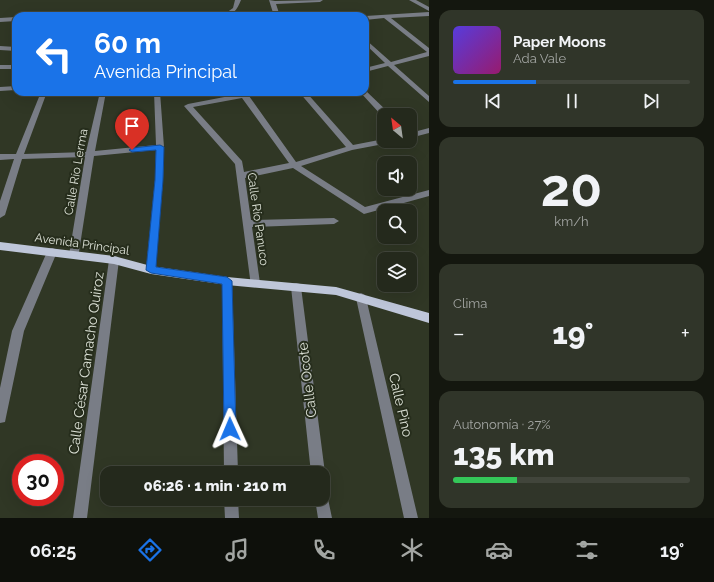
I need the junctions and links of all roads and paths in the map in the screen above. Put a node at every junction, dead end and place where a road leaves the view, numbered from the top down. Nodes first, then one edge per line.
1 (238, 0) edge
2 (320, 0) edge
3 (412, 0) edge
4 (273, 1) edge
5 (429, 9) edge
6 (231, 12) edge
7 (276, 12) edge
8 (429, 14) edge
9 (386, 16) junction
10 (369, 18) edge
11 (12, 19) edge
12 (0, 20) edge
13 (369, 45) edge
14 (0, 48) edge
15 (12, 49) edge
16 (429, 53) edge
17 (390, 63) junction
18 (0, 67) edge
19 (12, 67) edge
20 (369, 69) edge
21 (12, 88) edge
22 (0, 89) edge
23 (42, 96) edge
24 (102, 96) edge
25 (156, 96) edge
26 (234, 96) edge
27 (244, 96) edge
28 (306, 96) edge
29 (366, 96) edge
30 (429, 100) edge
31 (379, 108) edge
32 (429, 130) edge
33 (417, 134) edge
34 (377, 143) edge
35 (160, 147) junction
36 (351, 148) junction
37 (90, 154) junction
38 (19, 156) junction
39 (0, 157) edge
40 (294, 165) junction
41 (240, 176) junction
42 (429, 193) edge
43 (0, 214) edge
44 (334, 221) dead end
45 (247, 224) junction
46 (0, 246) edge
47 (52, 252) junction
48 (74, 255) junction
49 (114, 260) junction
50 (151, 270) junction
51 (227, 281) junction
52 (255, 283) junction
53 (296, 287) junction
54 (361, 298) junction
55 (429, 318) edge
56 (0, 417) edge
57 (231, 466) edge
58 (317, 466) edge
59 (231, 506) edge
60 (323, 506) edge
61 (80, 518) edge
62 (232, 518) edge
63 (325, 518) edge
64 (411, 518) edge

1 - 6 street
2 - 4 street
3 - 5 street
4 - 7 street
8 - 9 street
9 - 10 street
9 - 16 street
11 - 12 street
13 - 17 street
14 - 15 street
16 - 17 street
17 - 20 street
17 - 30 street
18 - 19 street
21 - 22 street
23 - 38 street
24 - 37 street, Calle Río Lerma
25 - 35 street
26 - 41 street, Calle Río Panuco
27 - 40 street
28 - 36 street
29 - 31 street
32 - 33 street
34 - 36 street
35 - 37 street
35 - 50 street
36 - 40 street
37 - 38 street
37 - 48 street, Calle Río Lerma
38 - 39 street
38 - 43 street
40 - 41 street
40 - 42 street
41 - 45 street, Calle Río Panuco
44 - 45 street
45 - 52 street, Calle Río Panuco
46 - 47 main road, Avenida Principal
47 - 48 main road, Avenida Principal
47 - 56 street
48 - 49 main road, Avenida Principal
49 - 50 main road, Avenida Principal
49 - 61 street, Calle César Camacho Quiroz
50 - 51 main road, Avenida Principal
51 - 52 main road, Avenida Principal
51 - 57 street
52 - 53 main road, Avenida Principal
53 - 54 main road, Avenida Principal
53 - 58 street, Calle Ocote
54 - 55 main road, Avenida Principal
54 - 64 street, Calle Pino
59 - 62 street
60 - 63 street

